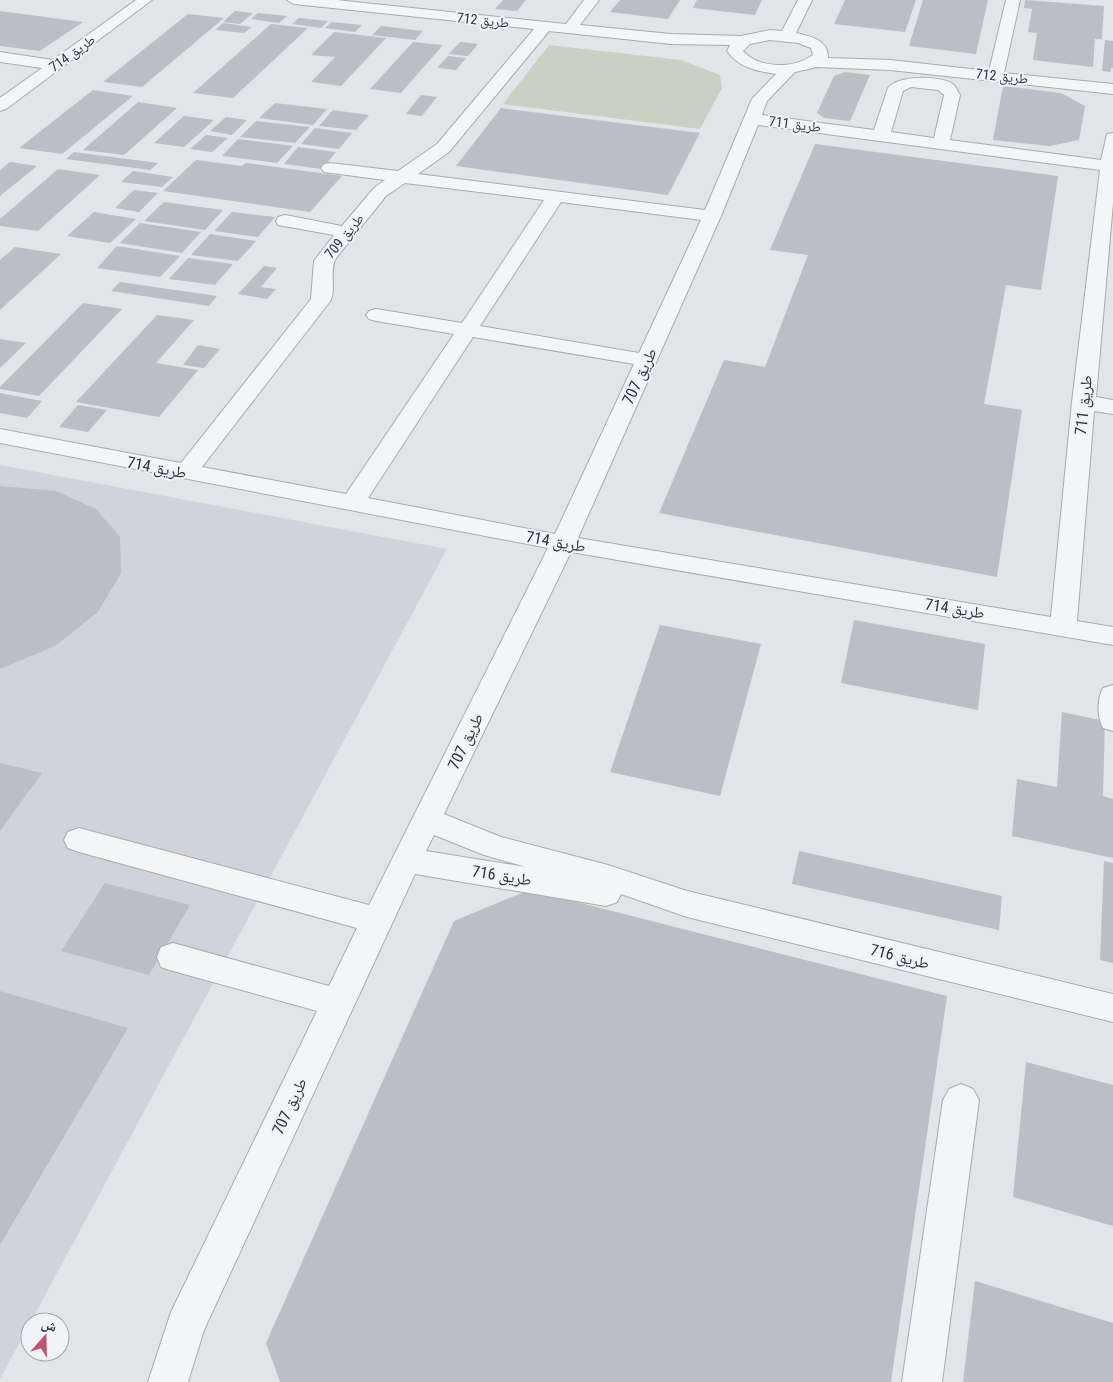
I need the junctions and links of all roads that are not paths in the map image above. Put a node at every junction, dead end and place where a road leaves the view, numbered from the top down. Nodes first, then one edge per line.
1 (145, 0) edge
2 (294, 0) edge
3 (592, 0) edge
4 (805, 0) edge
5 (1013, 0) edge
6 (544, 26) junction
7 (569, 29) junction
8 (787, 36) junction
9 (671, 39) junction
10 (743, 41) junction
11 (818, 55) junction
12 (0, 57) edge
13 (738, 57) junction
14 (56, 65) junction
15 (758, 66) junction
16 (790, 69) junction
17 (996, 75) junction
18 (1113, 90) edge
19 (3, 100) edge
20 (755, 109) junction
21 (882, 136) junction
22 (1113, 138) edge
23 (941, 144) junction
24 (1108, 166) junction
25 (330, 168) dead end
26 (398, 178) junction
27 (555, 198) junction
28 (712, 216) junction
29 (285, 221) dead end
30 (1107, 225) edge
31 (347, 232) junction
32 (376, 316) dead end
33 (467, 330) junction
34 (646, 360) junction
35 (1084, 402) junction
36 (1113, 407) edge
37 (0, 436) edge
38 (185, 473) junction
39 (352, 504) junction
40 (563, 543) junction
41 (1066, 585) junction
42 (1012, 617) junction
43 (1062, 626) junction
44 (1113, 636) edge
45 (1113, 695) edge
46 (1113, 720) edge
47 (427, 819) junction
48 (79, 840) dead end
49 (407, 860) junction
50 (687, 904) junction
51 (377, 920) junction
52 (173, 957) dead end
53 (338, 1003) junction
54 (1113, 1008) edge
55 (961, 1100) dead end
56 (168, 1382) edge
57 (922, 1382) edge

1 - 14 street, طريق 714
2 - 6 street, طريق 712
3 - 7 street
4 - 8 street
5 - 17 street
6 - 7 street, طريق 712
6 - 26 street, طريق 709
7 - 9 street, طريق 712
8 - 10 street, طريق 712
8 - 11 street, طريق 712
9 - 10 street, طريق 712
9 - 13 street, طريق 712
10 - 13 street
11 - 16 street
11 - 17 street, طريق 712
12 - 14 street
13 - 15 street, طريق 712
14 - 19 street, طريق 714
15 - 16 street, طريق 712
15 - 20 street, طريق 707
16 - 20 street, طريق 707
17 - 18 street, طريق 712
20 - 21 street, طريق 711
20 - 28 street, طريق 707
21 - 23 street, طريق 711
21 - 23 street
22 - 24 street, طريق 711
23 - 24 street, طريق 711
24 - 30 street, طريق 711
25 - 26 street
26 - 27 street
26 - 31 street, طريق 709
27 - 28 street
27 - 33 street
28 - 34 street, طريق 707
29 - 31 street
30 - 35 street, طريق 711
31 - 38 street, طريق 709
32 - 33 street
33 - 34 street
33 - 39 street
34 - 40 street, طريق 707
35 - 36 street
35 - 41 street, طريق 711
37 - 38 street, طريق 714
38 - 39 street, طريق 714
39 - 40 street, طريق 714
40 - 42 street, طريق 714
40 - 47 street, طريق 707
41 - 42 street
41 - 43 street, طريق 711
42 - 43 street, طريق 714
43 - 44 street, طريق 714
45 - 46 street
47 - 49 street, طريق 707
47 - 50 street, طريق 716
48 - 51 street
49 - 50 street, طريق 716
49 - 51 street, طريق 707
50 - 54 street, طريق 716
51 - 53 street, طريق 707
52 - 53 street
53 - 56 street, طريق 707
55 - 57 street

